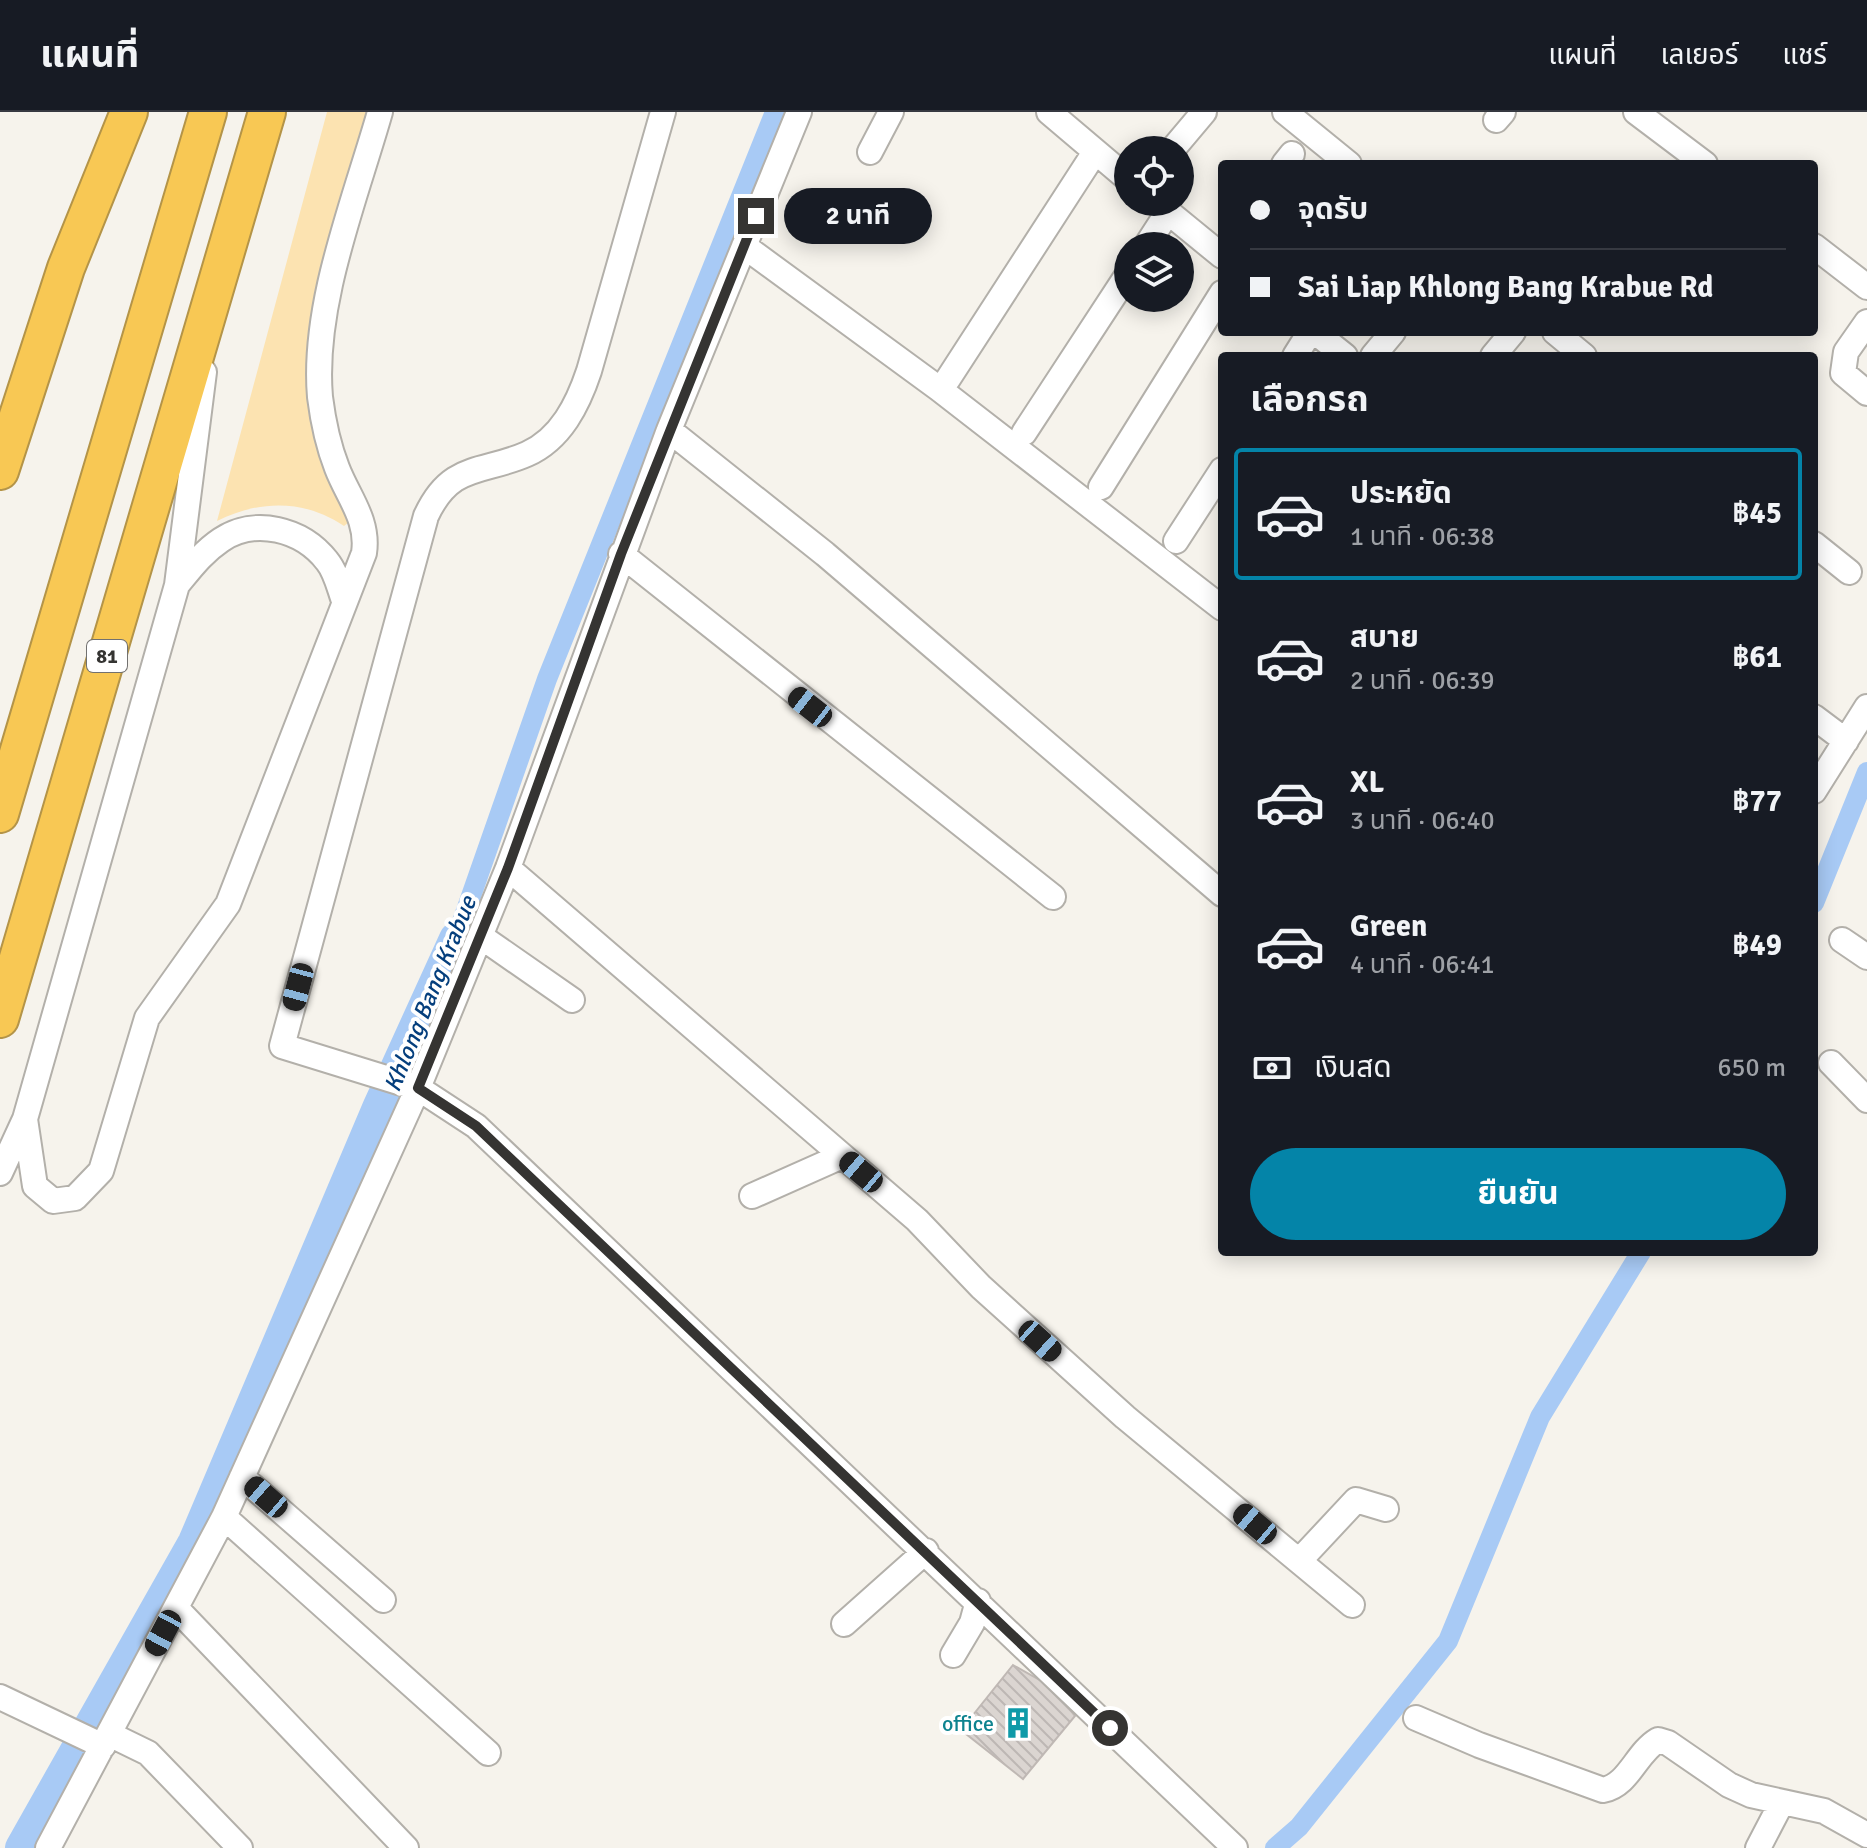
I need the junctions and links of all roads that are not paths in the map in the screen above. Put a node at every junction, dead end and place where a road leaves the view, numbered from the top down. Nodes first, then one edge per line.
1 (129, 112) edge
2 (208, 112) edge
3 (267, 112) edge
4 (380, 112) edge
5 (663, 112) edge
6 (799, 112) edge
7 (891, 112) edge
8 (1049, 112) edge
9 (1204, 112) edge
10 (1285, 112) edge
11 (1636, 112) edge
12 (1075, 120) edge
13 (1184, 136) edge
14 (870, 152) dead end
15 (1095, 152) junction
16 (1344, 160) edge
17 (1700, 160) edge
18 (1114, 168) edge
19 (1175, 216) edge
20 (744, 246) junction
21 (1218, 247) edge
22 (1818, 249) edge
23 (1867, 287) edge
24 (214, 293) junction
25 (1114, 295) edge
26 (1218, 299) edge
27 (1867, 322) edge
28 (1318, 336) edge
29 (1390, 336) edge
30 (1510, 336) edge
31 (1560, 336) edge
32 (1340, 352) edge
33 (1376, 352) edge
34 (1496, 352) edge
35 (1579, 352) edge
36 (948, 379) dead end
37 (1867, 393) edge
38 (669, 430) junction
39 (1024, 433) dead end
40 (0, 471) edge
41 (1218, 476) edge
42 (1101, 487) dead end
43 (1176, 541) dead end
44 (1818, 547) edge
45 (621, 554) junction
46 (1849, 572) dead end
47 (177, 585) junction
48 (344, 601) junction
49 (1218, 605) edge
50 (1867, 707) edge
51 (1818, 720) edge
52 (1846, 741) junction
53 (1818, 785) edge
54 (0, 814) edge
55 (508, 868) junction
56 (1218, 891) edge
57 (1053, 897) dead end
58 (480, 936) junction
59 (1842, 940) dead end
60 (1867, 957) edge
61 (572, 1000) dead end
62 (0, 1019) edge
63 (1831, 1063) dead end
64 (418, 1088) junction
65 (1867, 1100) edge
66 (25, 1119) junction
67 (842, 1156) junction
68 (0, 1173) edge
69 (752, 1196) dead end
70 (242, 1477) junction
71 (1386, 1509) dead end
72 (224, 1517) junction
73 (926, 1551) junction
74 (1299, 1561) junction
75 (383, 1600) dead end
76 (978, 1601) junction
77 (1352, 1605) dead end
78 (176, 1608) junction
79 (844, 1624) dead end
80 (953, 1655) dead end
81 (0, 1697) edge
82 (1416, 1718) dead end
83 (102, 1741) junction
84 (488, 1753) dead end
85 (1782, 1802) junction
86 (1867, 1835) edge
87 (1227, 1841) edge
88 (48, 1848) edge
89 (240, 1848) edge
90 (406, 1848) edge
91 (1758, 1848) edge

1 - 40 highway
2 - 54 highway
3 - 24 highway, 81
4 - 48 street
5 - 64 street
6 - 20 street
7 - 14 street
8 - 12 street
9 - 13 street
10 - 16 street
11 - 17 street
12 - 15 street
15 - 18 street
15 - 36 street
19 - 21 street
20 - 38 street
20 - 49 street
22 - 23 street
24 - 47 street
24 - 62 highway, 81
25 - 39 street
26 - 42 street
27 - 37 street
28 - 32 street
29 - 33 street
30 - 34 street
31 - 35 street
38 - 45 street
38 - 56 street
41 - 43 street
44 - 46 street
45 - 55 street
45 - 57 street
47 - 48 street
47 - 66 street
48 - 66 street
50 - 52 street
51 - 52 street
52 - 53 street
55 - 58 street
55 - 67 street
58 - 61 street
58 - 64 street
59 - 60 street
63 - 65 street
64 - 70 street
64 - 73 street
66 - 68 street
67 - 69 street
67 - 74 street
70 - 72 street
70 - 75 street
71 - 74 street
72 - 78 street
72 - 84 street
73 - 76 street
73 - 79 street
74 - 77 street
76 - 80 street
76 - 87 street
78 - 83 street
78 - 90 street
81 - 83 street
82 - 85 street
83 - 88 street
83 - 89 street
85 - 86 street
85 - 91 street

